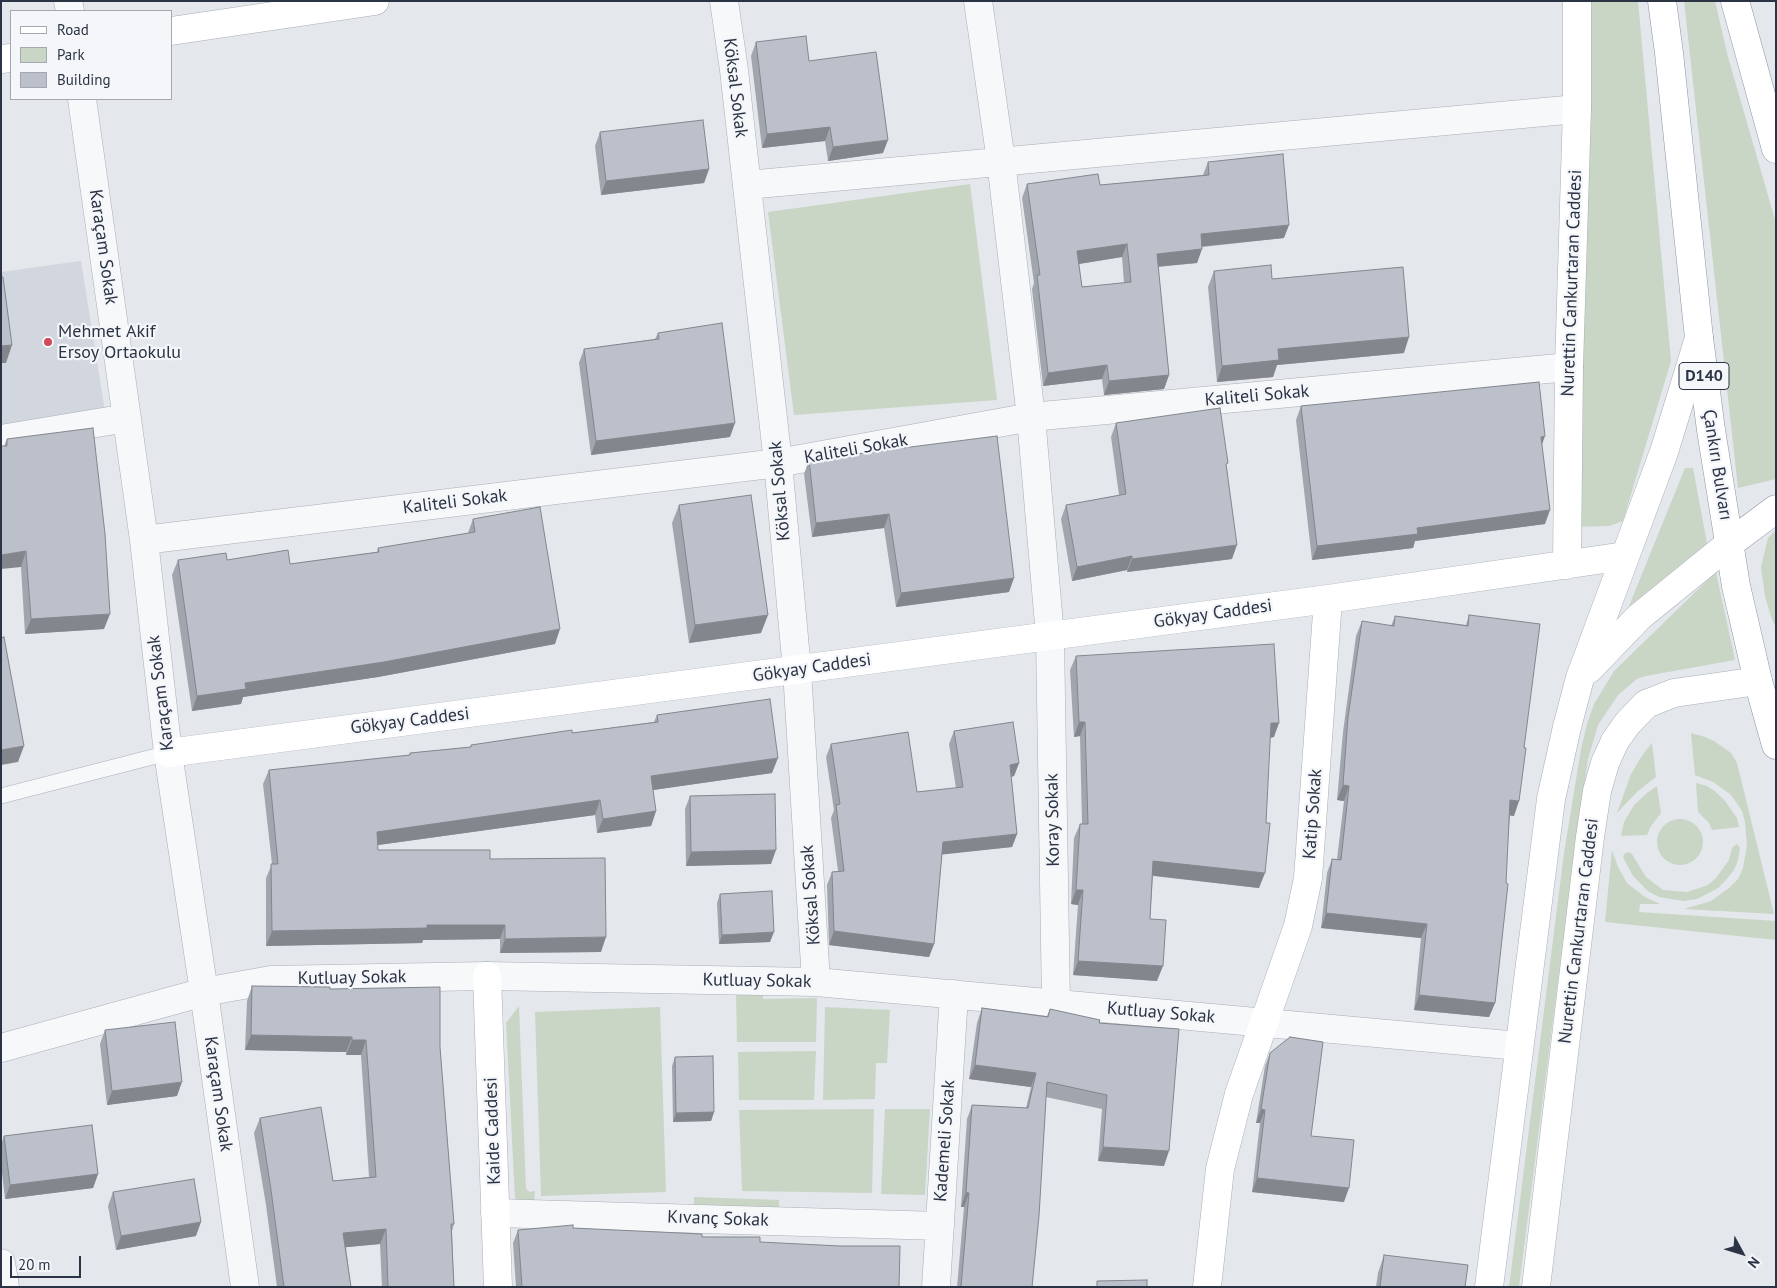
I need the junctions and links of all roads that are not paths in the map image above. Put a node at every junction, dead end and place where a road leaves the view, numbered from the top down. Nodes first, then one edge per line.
1 (375, 1) edge
2 (724, 1) edge
3 (978, 1) edge
4 (1577, 1) edge
5 (1662, 1) edge
6 (1735, 1) edge
7 (172, 31) edge
8 (82, 100) edge
9 (1577, 109) junction
10 (1776, 149) edge
11 (1001, 161) junction
12 (747, 185) junction
13 (1699, 338) junction
14 (1570, 367) junction
15 (1031, 417) junction
16 (127, 418) junction
17 (1, 439) edge
18 (778, 463) junction
19 (1776, 510) edge
20 (144, 540) junction
21 (1729, 544) junction
22 (1625, 556) junction
23 (1567, 565) junction
24 (1328, 599) junction
25 (1050, 636) junction
26 (797, 670) junction
27 (1580, 678) junction
28 (1767, 680) edge
29 (1776, 745) edge
30 (168, 753) junction
31 (1, 796) edge
32 (487, 976) junction
33 (816, 982) junction
34 (204, 992) junction
35 (954, 994) junction
36 (1056, 1004) junction
37 (1264, 1022) junction
38 (1519, 1046) junction
39 (1, 1048) edge
40 (495, 1213) junction
41 (940, 1226) junction
42 (1, 1263) edge
43 (5, 1287) edge
44 (245, 1287) edge
45 (498, 1287) edge
46 (936, 1287) edge
47 (1207, 1287) edge
48 (1489, 1287) edge
49 (1536, 1287) edge

1 - 7 main road
2 - 12 street, Köksal Sokak
3 - 11 street, Koray Sokak
4 - 9 main road, Nurettin Cankurtaran Caddesi
5 - 13 main road, Çankırı Bulvarı / D140
6 - 10 main road
8 - 16 street, Karaçam Sokak
9 - 11 street
9 - 14 main road, Nurettin Cankurtaran Caddesi
11 - 12 street
11 - 15 street, Koray Sokak
12 - 18 street, Köksal Sokak
13 - 21 main road, Çankırı Bulvarı / D140
13 - 22 main road
14 - 15 street, Kaliteli Sokak
14 - 23 main road, Nurettin Cankurtaran Caddesi
15 - 18 street, Kaliteli Sokak
15 - 25 street, Koray Sokak
16 - 17 street
16 - 20 street, Karaçam Sokak
18 - 20 street, Kaliteli Sokak
18 - 26 street, Köksal Sokak
19 - 21 main road
20 - 30 street, Karaçam Sokak
21 - 27 main road
21 - 28 main road, Çankırı Bulvarı / D140
22 - 23 main road, Gökyay Caddesi
22 - 27 main road
23 - 24 main road, Gökyay Caddesi
24 - 25 main road, Gökyay Caddesi
24 - 37 main road, Katip Sokak
25 - 26 main road, Gökyay Caddesi
25 - 36 street, Koray Sokak
26 - 30 main road, Gökyay Caddesi
26 - 33 street, Köksal Sokak
27 - 38 main road
28 - 29 main road, Çankırı Bulvarı / D140
28 - 49 main road, Nurettin Cankurtaran Caddesi
30 - 31 lane, Gökyay Caddesi
30 - 34 street, Karaçam Sokak
32 - 33 street, Kutluay Sokak
32 - 34 street, Kutluay Sokak
32 - 40 main road, Kaide Caddesi
33 - 35 street, Kutluay Sokak
34 - 39 street, Kutluay Sokak
34 - 44 street, Karaçam Sokak
35 - 36 street, Kutluay Sokak
35 - 41 street, Kademeli Sokak
36 - 37 street, Kutluay Sokak
37 - 38 street, Kutluay Sokak
37 - 47 main road, Katip Sokak
38 - 48 main road
40 - 41 street, Kıvanç Sokak
40 - 45 main road, Kaide Caddesi
41 - 46 street, Kademeli Sokak
42 - 43 street

